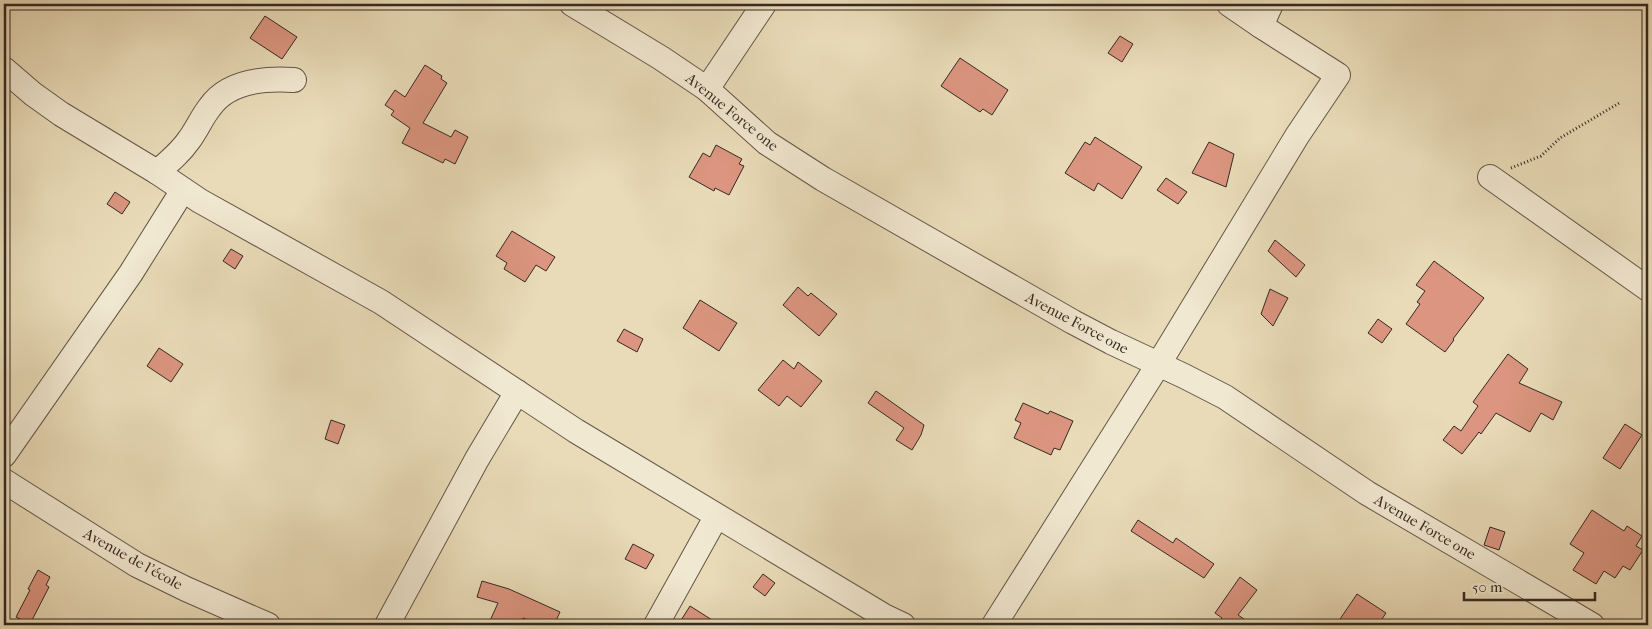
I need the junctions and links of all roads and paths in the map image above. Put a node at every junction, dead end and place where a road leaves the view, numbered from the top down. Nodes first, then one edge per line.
1 (572, 4) edge
2 (764, 4) edge
3 (1229, 4) edge
4 (1271, 4) edge
5 (1260, 26) junction
6 (4, 69) edge
7 (294, 80) dead end
8 (707, 89) junction
9 (1621, 102) dead end
10 (157, 172) junction
11 (1490, 177) joint
12 (183, 190) junction
13 (1648, 290) edge
14 (1158, 365) junction
15 (517, 392) junction
16 (4, 455) edge
17 (4, 481) edge
18 (716, 517) junction
19 (888, 622) edge
20 (268, 625) edge
21 (387, 625) edge
22 (656, 625) edge
23 (994, 625) edge
24 (1592, 625) edge

1 - 8 street, Avenue Force one
2 - 8 street
3 - 5 street
4 - 5 street
5 - 14 street
6 - 10 street
7 - 10 street
8 - 14 street, Avenue Force one
9 - 11 path
10 - 12 street
11 - 13 street
12 - 15 street
12 - 16 street
14 - 23 street
14 - 24 street, Avenue Force one
15 - 18 street
15 - 21 street
17 - 20 street, Avenue de l'école
18 - 19 street
18 - 22 street

